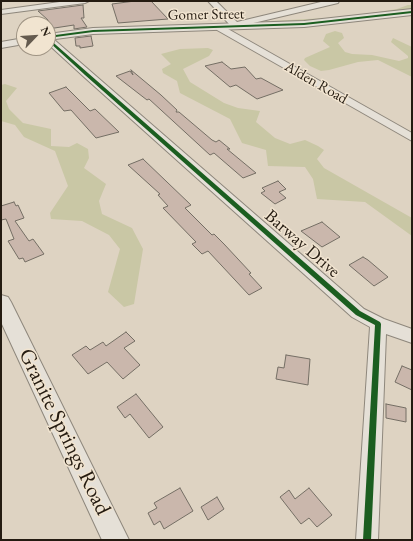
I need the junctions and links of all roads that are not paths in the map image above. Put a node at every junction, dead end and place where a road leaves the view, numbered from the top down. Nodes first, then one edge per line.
1 (85, 1) edge
2 (212, 1) edge
3 (335, 1) edge
4 (1, 12) edge
5 (412, 12) edge
6 (234, 24) junction
7 (220, 28) junction
8 (56, 37) edge
9 (16, 42) edge
10 (1, 45) edge
11 (56, 46) edge
12 (412, 138) edge
13 (1, 302) edge
14 (378, 324) junction
15 (412, 336) edge
16 (115, 540) edge
17 (367, 540) edge

1 - 4 street
2 - 6 street
3 - 6 street
5 - 7 street, Gomer Street
6 - 7 street
7 - 8 street, Gomer Street
7 - 12 street, Alden Road
9 - 10 street
11 - 14 street, Barway Drive
13 - 16 street, Granite Springs Road
14 - 15 street, Barway Drive
14 - 17 street

